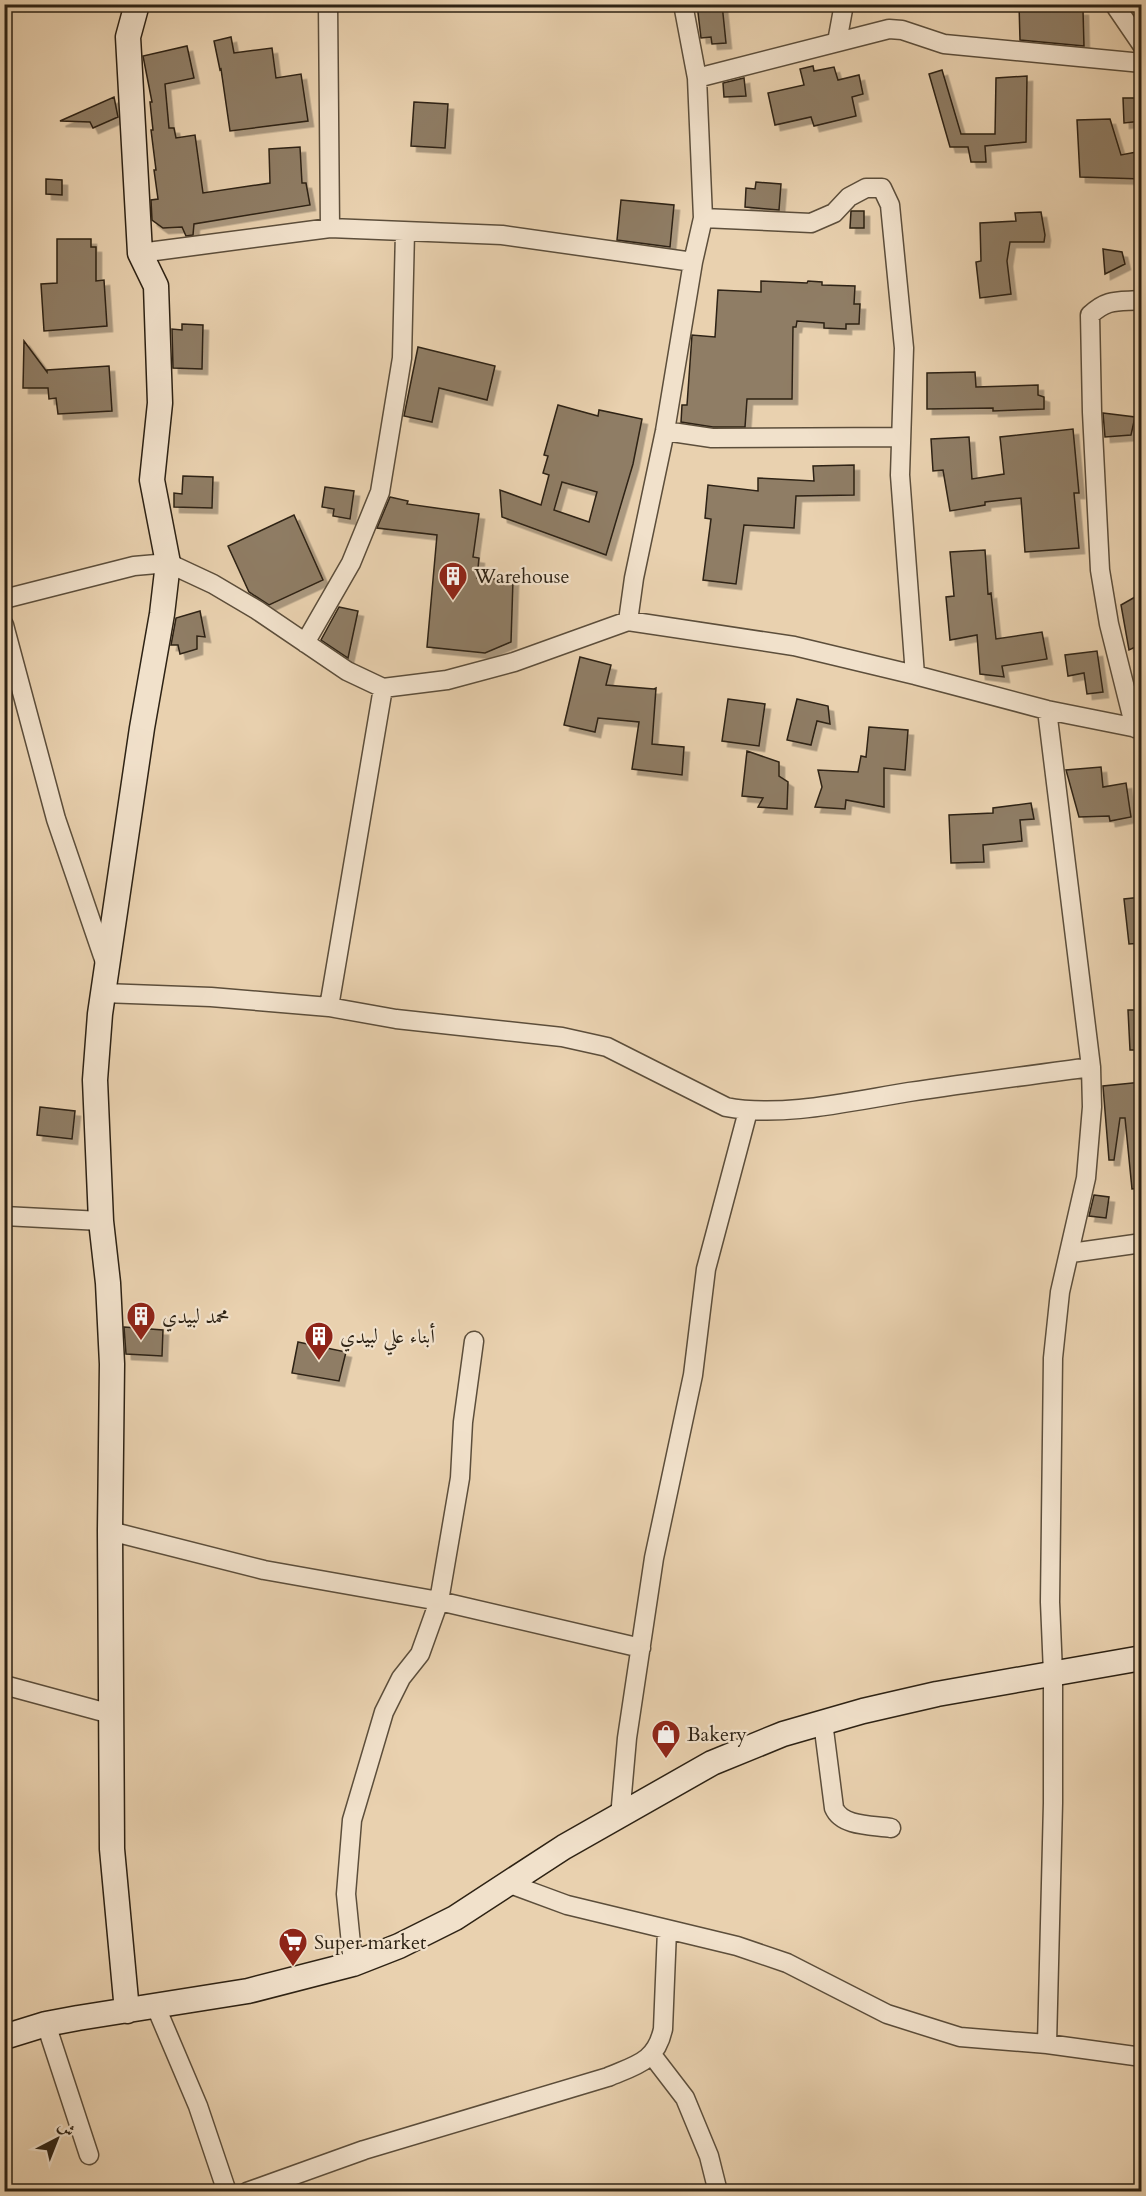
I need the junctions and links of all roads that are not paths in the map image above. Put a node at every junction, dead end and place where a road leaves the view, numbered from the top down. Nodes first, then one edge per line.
1 (137, 4) edge
2 (328, 4) edge
3 (683, 4) edge
4 (844, 4) edge
5 (1114, 4) edge
6 (837, 42) junction
7 (1142, 45) edge
8 (1142, 63) edge
9 (697, 78) junction
10 (703, 218) junction
11 (330, 228) junction
12 (405, 232) junction
13 (140, 253) junction
14 (693, 262) junction
15 (1142, 300) edge
16 (665, 431) junction
17 (900, 437) junction
18 (168, 563) junction
19 (4, 600) edge
20 (628, 621) junction
21 (4, 625) edge
22 (305, 643) junction
23 (915, 675) junction
24 (383, 688) junction
25 (1047, 710) junction
26 (1138, 729) edge
27 (107, 968) junction
28 (103, 993) junction
29 (329, 1007) junction
30 (1092, 1067) junction
31 (748, 1111) junction
32 (4, 1216) edge
33 (100, 1221) junction
34 (1142, 1243) edge
35 (1071, 1253) junction
36 (474, 1341) dead end
37 (110, 1531) junction
38 (439, 1601) junction
39 (641, 1648) junction
40 (1142, 1658) edge
41 (1053, 1673) junction
42 (4, 1685) edge
43 (111, 1714) junction
44 (823, 1722) junction
45 (620, 1816) junction
46 (891, 1827) dead end
47 (510, 1884) junction
48 (667, 1929) junction
49 (352, 1964) junction
50 (156, 2007) junction
51 (127, 2012) junction
52 (46, 2024) junction
53 (4, 2037) edge
54 (1047, 2044) junction
55 (652, 2055) junction
56 (1142, 2057) edge
57 (89, 2155) dead end
58 (227, 2192) edge
59 (247, 2192) edge
60 (718, 2192) edge

1 - 13 street
2 - 11 street
3 - 9 street
4 - 6 street
5 - 7 street
6 - 8 street
6 - 9 street
9 - 10 street
10 - 14 street
10 - 17 street
11 - 12 street
11 - 13 street
12 - 14 street
12 - 22 street
13 - 18 street
14 - 16 street
15 - 26 street
16 - 17 street
16 - 20 street
17 - 23 street
18 - 19 street
18 - 22 street
18 - 27 street
20 - 23 street
20 - 24 street
21 - 27 street
22 - 24 street
23 - 25 street
24 - 29 street
25 - 26 street
25 - 30 street
27 - 28 street
28 - 29 street
28 - 33 street
29 - 31 street
30 - 31 street
30 - 35 street
31 - 39 street
32 - 33 street
33 - 37 street
34 - 35 street
35 - 41 street
36 - 38 street
37 - 38 street
37 - 43 street
38 - 39 street
38 - 49 street
39 - 45 street
40 - 41 street
41 - 44 street
41 - 54 street
42 - 43 street
43 - 51 street
44 - 45 street
44 - 46 street
45 - 47 street
47 - 48 street
47 - 49 street
48 - 54 street
48 - 55 street
49 - 50 street
50 - 51 street
50 - 58 street
51 - 52 street
52 - 53 street
52 - 57 street
54 - 56 street
55 - 59 street
55 - 60 street

